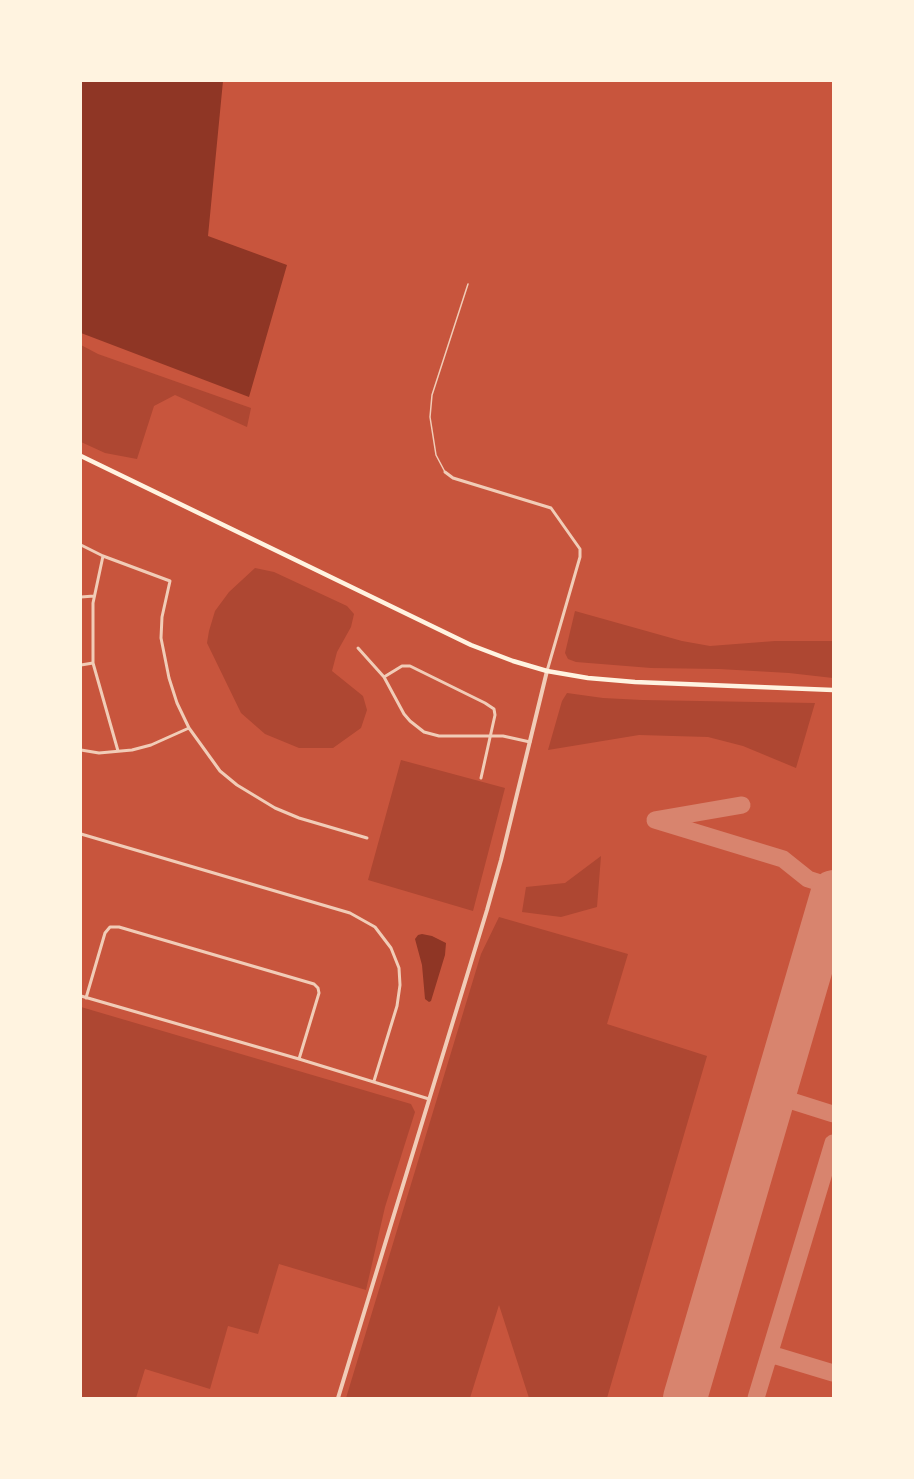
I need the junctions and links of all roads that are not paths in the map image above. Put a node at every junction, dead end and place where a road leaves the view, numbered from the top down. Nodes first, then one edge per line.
1 (468, 284) dead end
2 (81, 456) edge
3 (445, 472) joint
4 (81, 545) edge
5 (103, 556) junction
6 (94, 596) junction
7 (81, 597) edge
8 (358, 648) dead end
9 (93, 663) junction
10 (81, 665) edge
11 (547, 671) junction
12 (384, 677) junction
13 (833, 690) edge
14 (189, 728) junction
15 (491, 735) junction
16 (530, 742) junction
17 (81, 750) edge
18 (118, 751) junction
19 (481, 778) dead end
20 (81, 834) edge
21 (367, 838) dead end
22 (81, 996) edge
23 (86, 998) junction
24 (299, 1059) junction
25 (374, 1081) junction
26 (429, 1099) junction
27 (338, 1398) edge

1 - 3 lane
2 - 11 main road
3 - 11 street
4 - 5 street
5 - 6 street
5 - 14 street
6 - 7 street
6 - 9 street
8 - 12 street
9 - 10 street
9 - 18 street
11 - 13 main road
11 - 16 street
12 - 15 street
12 - 15 street
14 - 18 street
14 - 21 street
15 - 16 street
15 - 19 street
16 - 26 street
17 - 18 street
20 - 25 street
22 - 23 street
23 - 24 street
23 - 24 street
24 - 25 street
25 - 26 street
26 - 27 street

